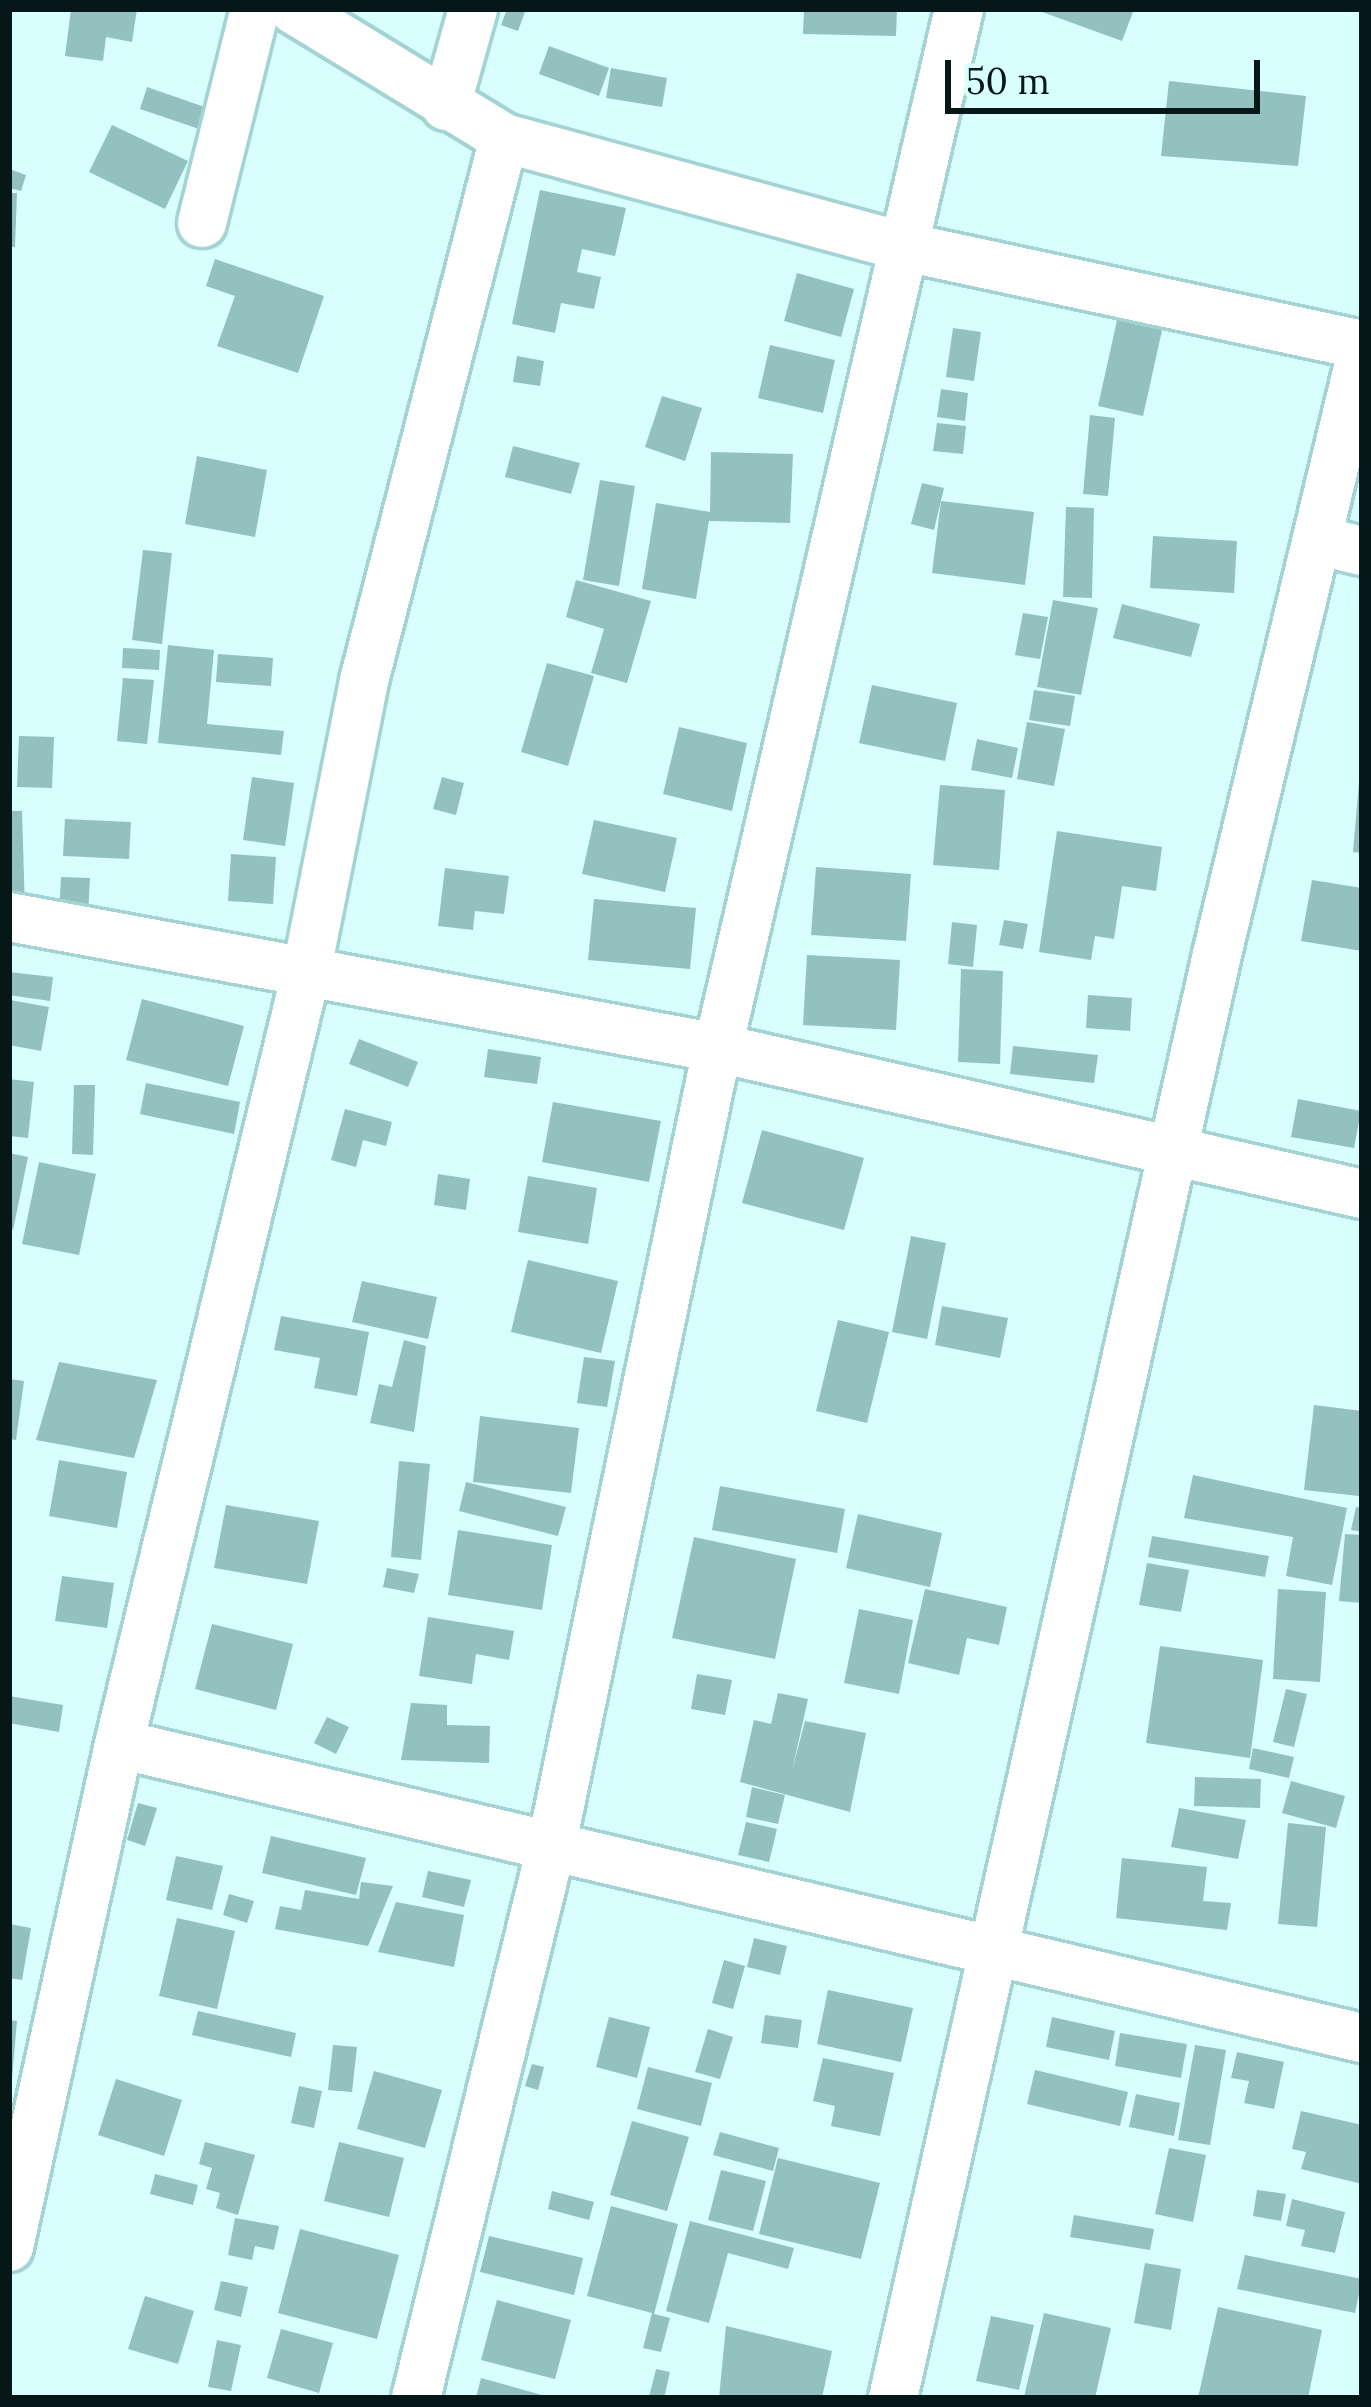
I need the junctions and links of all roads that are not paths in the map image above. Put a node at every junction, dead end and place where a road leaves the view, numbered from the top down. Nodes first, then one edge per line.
1 (255, 9) edge
2 (293, 9) edge
3 (473, 9) edge
4 (958, 9) edge
5 (446, 106) junction
6 (504, 138) junction
7 (202, 223) dead end
8 (905, 247) junction
9 (1362, 348) edge
10 (1339, 545) edge
11 (9, 917) edge
12 (308, 969) junction
13 (718, 1048) junction
14 (1175, 1149) junction
15 (1362, 1194) edge
16 (119, 1744) junction
17 (550, 1848) junction
18 (992, 1950) junction
19 (1362, 2038) edge
20 (9, 2247) edge
21 (416, 2398) edge
22 (893, 2398) edge

1 - 7 street
2 - 5 street
3 - 5 street
4 - 8 street
5 - 6 street
6 - 8 street
6 - 12 street
8 - 9 street
8 - 13 street
9 - 10 street
10 - 14 street
11 - 12 street
12 - 13 street
12 - 16 street
13 - 14 street
13 - 17 street
14 - 15 street
14 - 18 street
16 - 17 street
16 - 20 street
17 - 18 street
17 - 21 street
18 - 19 street
18 - 22 street

